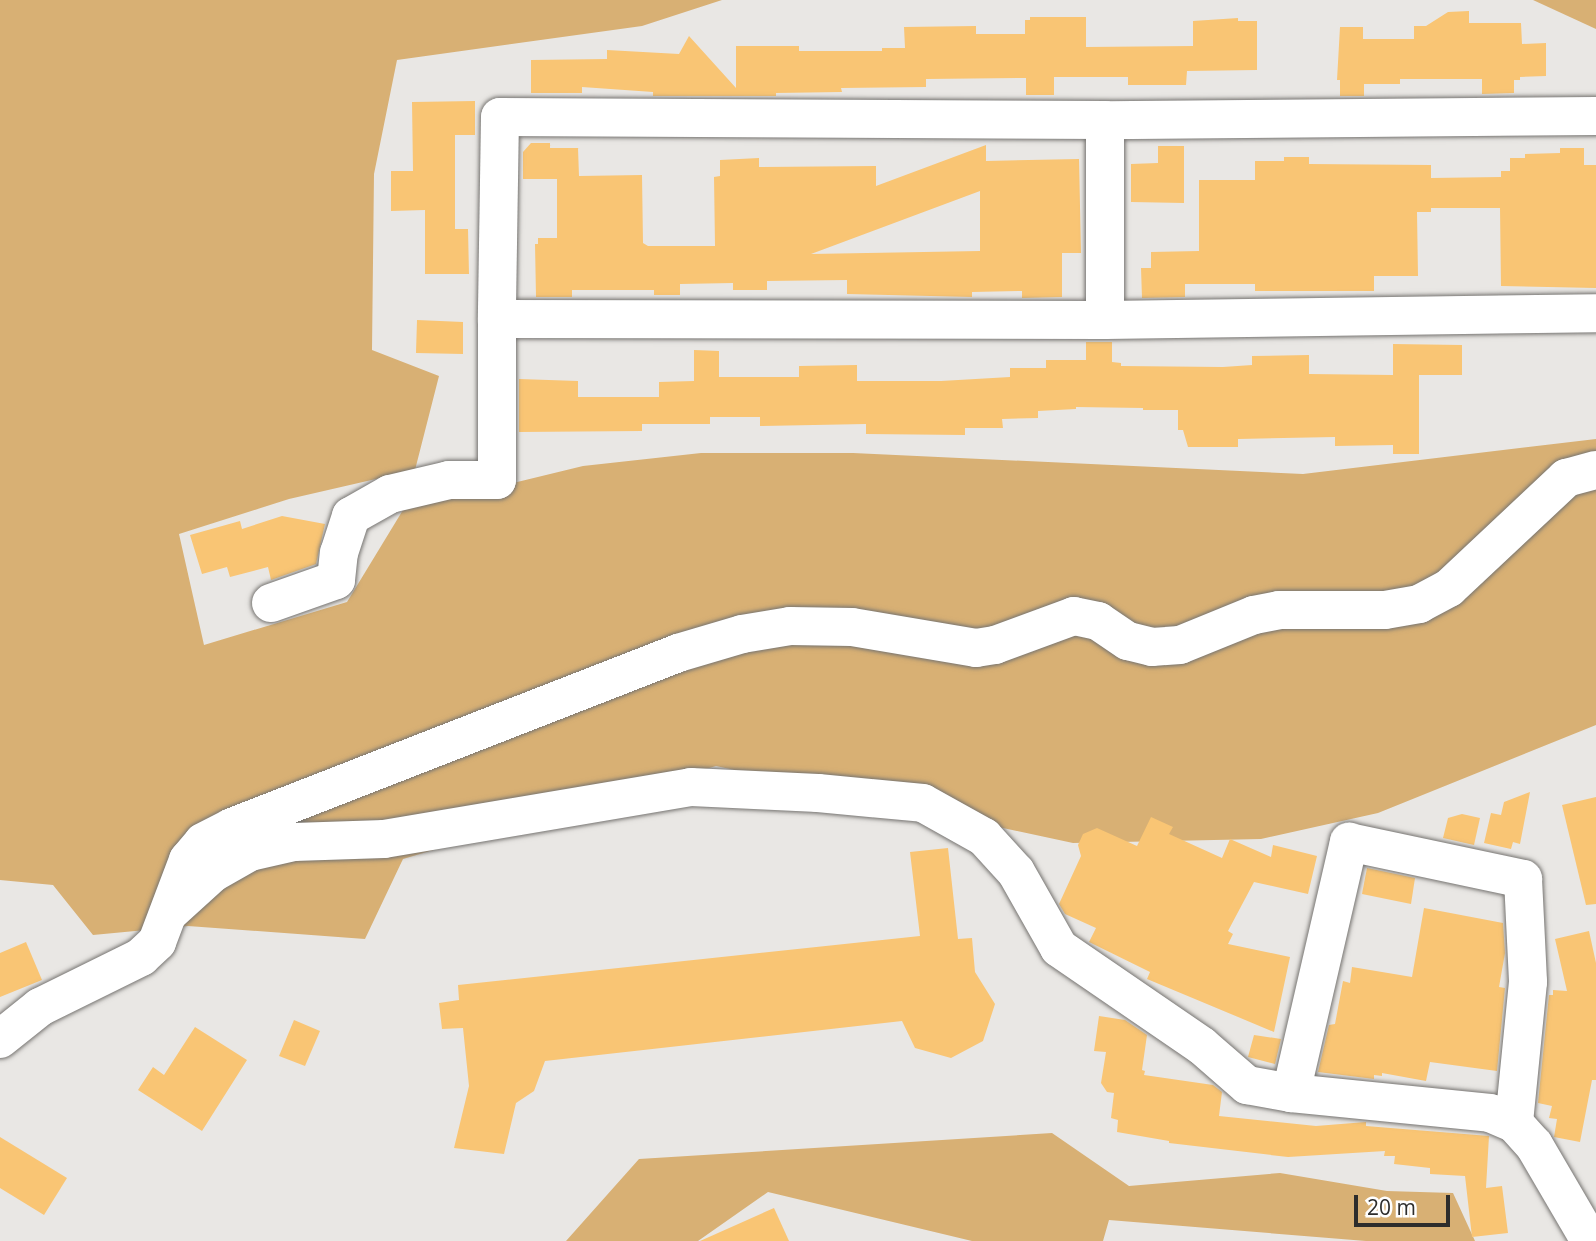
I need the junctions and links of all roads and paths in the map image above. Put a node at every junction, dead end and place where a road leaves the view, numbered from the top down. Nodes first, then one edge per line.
1 (1596, 116) edge
2 (1105, 120) junction
3 (1596, 313) edge
4 (497, 319) junction
5 (1105, 320) junction
6 (1596, 470) edge
7 (271, 603) dead end
8 (170, 912) junction
9 (0, 1039) edge
10 (1291, 1093) junction
11 (1514, 1123) junction
12 (1590, 1241) edge

1 - 2 street
2 - 4 street
2 - 5 street
3 - 5 street
4 - 5 street
4 - 7 street
6 - 8 street
8 - 9 street
8 - 10 street
10 - 11 street
10 - 11 street
11 - 12 street

